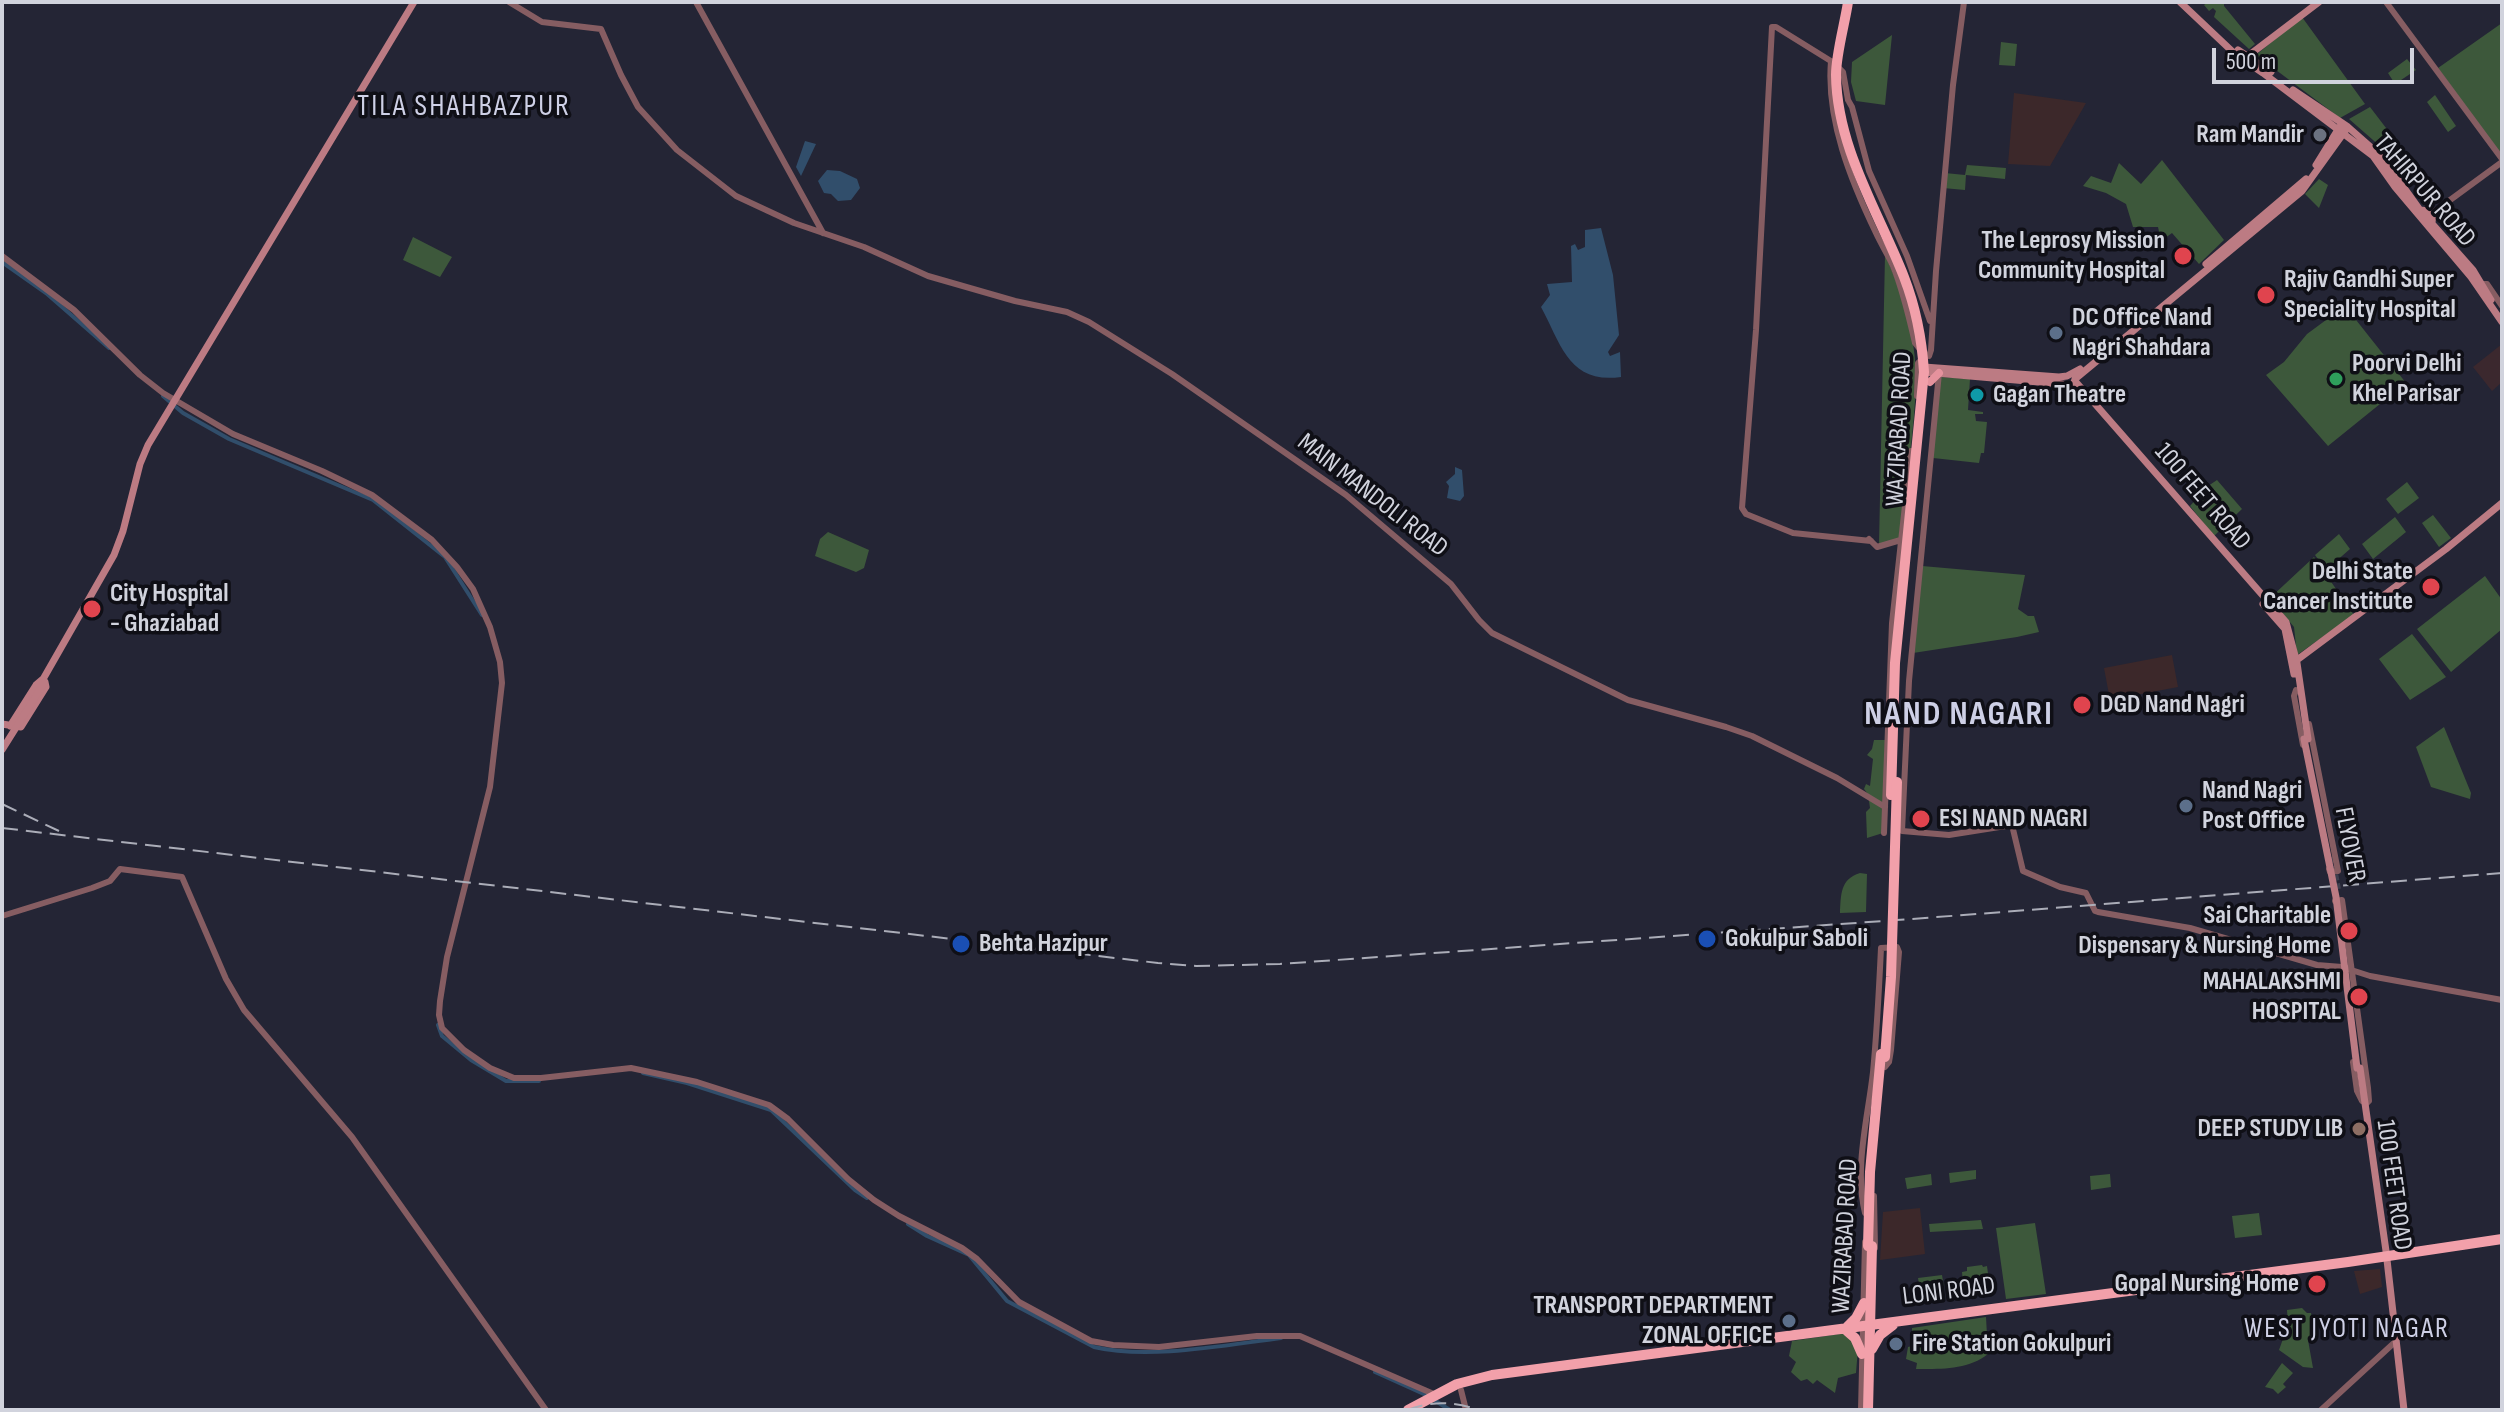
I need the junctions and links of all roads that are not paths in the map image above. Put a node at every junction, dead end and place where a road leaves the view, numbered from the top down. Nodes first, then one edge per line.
1 (416, 2) edge
2 (509, 2) edge
3 (696, 2) edge
4 (1851, 2) edge
5 (1964, 2) edge
6 (2180, 2) edge
7 (2187, 2) edge
8 (2317, 2) edge
9 (2386, 2) edge
10 (2244, 57) junction
11 (1836, 66) junction
12 (1844, 98) junction
13 (2329, 122) junction
14 (2343, 128) junction
15 (2334, 137) junction
16 (1845, 144) junction
17 (2502, 161) edge
18 (2427, 217) junction
19 (823, 233) junction
20 (2, 256) edge
21 (2479, 285) junction
22 (2502, 306) edge
23 (2502, 314) edge
24 (2502, 322) edge
25 (1932, 323) junction
26 (1929, 367) junction
27 (2070, 380) junction
28 (175, 401) junction
29 (2502, 504) edge
30 (1905, 539) junction
31 (2262, 599) junction
32 (2297, 661) junction
33 (43, 681) junction
34 (2298, 690) junction
35 (2301, 705) junction
36 (6, 725) edge
37 (2, 747) edge
38 (1895, 776) junction
39 (2324, 800) junction
40 (2314, 801) junction
41 (1885, 807) junction
42 (1884, 833) dead end
43 (2, 916) edge
44 (2350, 958) junction
45 (2341, 964) junction
46 (2352, 970) junction
47 (2502, 1000) edge
48 (1881, 1060) junction
49 (2364, 1100) junction
50 (1868, 1196) junction
51 (1869, 1213) junction
52 (2502, 1241) edge
53 (2385, 1259) junction
54 (1869, 1304) junction
55 (1893, 1323) junction
56 (1868, 1327) junction
57 (1846, 1330) junction
58 (2394, 1343) junction
59 (1868, 1348) junction
60 (1461, 1390) junction
61 (1432, 1400) edge
62 (546, 1410) edge
63 (1408, 1410) edge
64 (1415, 1410) edge
65 (1466, 1410) edge
66 (1866, 1410) edge
67 (2321, 1410) edge
68 (2402, 1410) edge

1 - 28 main road
2 - 19 street, MAIN MANDOLI ROAD
3 - 19 street
4 - 11 highway, WAZIRABAD ROAD
5 - 25 street
6 - 10 main road
7 - 10 main road
8 - 10 main road
9 - 17 street
10 - 13 main road
10 - 14 main road
11 - 12 highway, WAZIRABAD ROAD
11 - 16 street
11 - 30 street
12 - 16 highway, WAZIRABAD ROAD
12 - 25 street
12 - 26 highway, WAZIRABAD ROAD
13 - 14 main road
13 - 15 main road
14 - 15 main road
14 - 18 main road, TAHIRPUR ROAD
14 - 27 main road
15 - 27 main road
16 - 26 highway, WAZIRABAD ROAD
17 - 18 street
18 - 21 main road, TAHIRPUR ROAD
19 - 41 street, MAIN MANDOLI ROAD
20 - 28 street
21 - 22 street
21 - 23 main road, TAHIRPUR ROAD
21 - 24 main road, TAHIRPUR ROAD
25 - 26 street
26 - 27 main road
26 - 30 highway, WAZIRABAD ROAD
26 - 38 highway, WAZIRABAD ROAD
27 - 31 main road, 100 FEET ROAD
28 - 33 main road
28 - 61 street
29 - 32 main road
30 - 38 highway, WAZIRABAD ROAD
31 - 32 main road, 100 FEET ROAD
31 - 34 main road, 100 FEET ROAD
32 - 34 main road, 100 FEET ROAD
33 - 36 main road
33 - 36 main road
33 - 37 main road, bridge
34 - 35 main road, FLYOVER
34 - 39 street
34 - 40 street
35 - 49 main road, FLYOVER, bridge
35 - 49 main road, FLYOVER, bridge
38 - 41 street
38 - 45 street
38 - 48 highway, bridge
38 - 48 highway, bridge
39 - 40 street
39 - 40 street
39 - 40 street
41 - 42 street
43 - 62 street
44 - 45 street
44 - 45 street
44 - 46 street, 100 FEET ROAD
45 - 46 street
45 - 49 street, 100 FEET ROAD
46 - 47 street
46 - 49 street, 100 FEET ROAD
48 - 48 street
48 - 50 highway, WAZIRABAD ROAD
48 - 50 highway, WAZIRABAD ROAD
49 - 53 main road, 100 FEET ROAD
50 - 51 highway
50 - 54 street, WAZIRABAD ROAD
51 - 54 street, WAZIRABAD ROAD
51 - 66 highway, bridge
52 - 53 highway, LONI ROAD
53 - 55 highway, LONI ROAD
53 - 58 main road, 100 FEET ROAD
54 - 55 highway
54 - 56 street, WAZIRABAD ROAD
54 - 57 highway
55 - 56 highway, LONI ROAD
55 - 59 highway
56 - 57 highway, LONI ROAD
56 - 59 street, WAZIRABAD ROAD
57 - 59 highway
57 - 60 highway, LONI ROAD
57 - 61 highway, LONI ROAD
58 - 67 street
58 - 68 main road, 100 FEET ROAD
59 - 66 street, WAZIRABAD ROAD
60 - 61 highway, LONI ROAD
60 - 65 street
61 - 63 highway, LONI ROAD
61 - 64 highway, LONI ROAD

